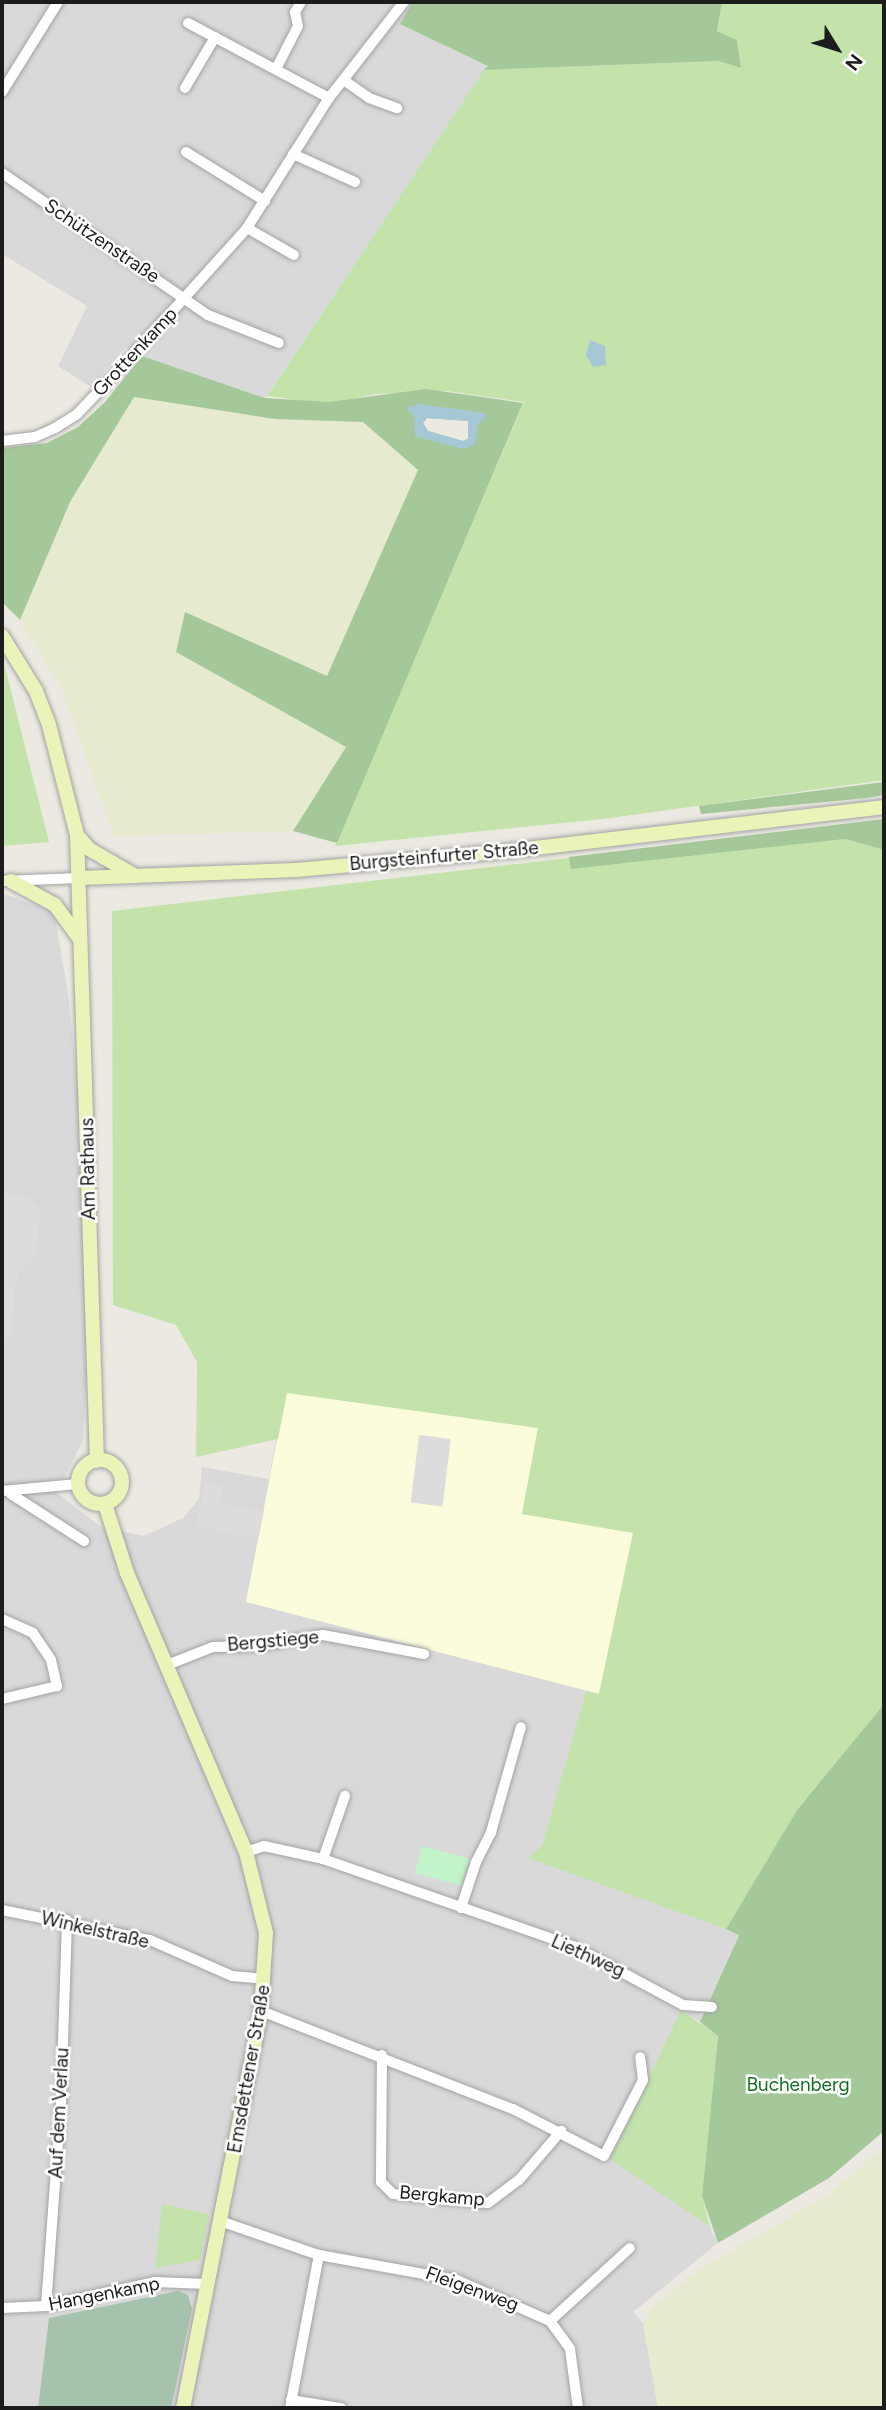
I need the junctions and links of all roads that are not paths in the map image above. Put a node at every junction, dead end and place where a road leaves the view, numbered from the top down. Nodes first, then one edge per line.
1 (58, 2) edge
2 (301, 2) edge
3 (404, 2) edge
4 (188, 23) dead end
5 (215, 37) junction
6 (276, 69) junction
7 (345, 80) junction
8 (185, 88) dead end
9 (2, 92) edge
10 (329, 98) junction
11 (397, 108) dead end
12 (186, 152) dead end
13 (293, 153) junction
14 (2, 173) edge
15 (355, 183) dead end
16 (265, 201) junction
17 (247, 228) junction
18 (294, 255) dead end
19 (185, 298) junction
20 (279, 343) dead end
21 (2, 441) edge
22 (2, 636) edge
23 (884, 807) edge
24 (77, 835) junction
25 (135, 875) junction
26 (80, 878) junction
27 (6, 881) edge
28 (82, 943) junction
29 (97, 1461) junction
30 (78, 1484) junction
31 (6, 1492) edge
32 (105, 1504) junction
33 (83, 1541) dead end
34 (2, 1619) edge
35 (424, 1654) dead end
36 (167, 1665) junction
37 (2, 1699) edge
38 (521, 1727) dead end
39 (345, 1796) dead end
40 (246, 1852) junction
41 (323, 1859) junction
42 (461, 1908) junction
43 (2, 1910) edge
44 (67, 1920) junction
45 (265, 1979) junction
46 (712, 2007) dead end
47 (261, 2011) junction
48 (382, 2055) junction
49 (640, 2057) dead end
50 (561, 2131) junction
51 (220, 2221) junction
52 (630, 2248) dead end
53 (318, 2255) junction
54 (207, 2284) junction
55 (46, 2306) junction
56 (2, 2308) edge
57 (550, 2321) junction
58 (290, 2404) edge
59 (183, 2408) edge
60 (341, 2408) edge
61 (578, 2408) edge

1 - 9 street
2 - 6 street
3 - 7 street, Grottenkamp
4 - 5 street
5 - 6 street
5 - 8 street
6 - 10 street
7 - 10 street, Grottenkamp
7 - 11 street
10 - 13 street, Grottenkamp
12 - 16 street
13 - 15 street
13 - 16 street, Grottenkamp
14 - 19 street, Schützenstraße
16 - 17 street, Grottenkamp
17 - 18 street
17 - 19 street, Grottenkamp
19 - 20 street, Schützenstraße
19 - 21 street, Grottenkamp
22 - 24 main road, Am Rathaus
23 - 25 main road, Burgsteinfurter Straße
24 - 25 main road
24 - 26 main road, Am Rathaus
25 - 26 main road, Burgsteinfurter Straße
26 - 27 street, Burgsteinfurter Straße
26 - 28 main road, Am Rathaus
27 - 28 main road
28 - 29 main road, Am Rathaus
29 - 30 main road
29 - 32 main road
30 - 31 street
30 - 32 main road
31 - 33 street
32 - 36 main road, Emsdettener Straße
34 - 37 street
35 - 36 street, Bergstiege
36 - 40 main road, Emsdettener Straße
38 - 42 street
39 - 41 street
40 - 41 street, Liethweg
40 - 45 main road, Emsdettener Straße
41 - 42 street, Liethweg
42 - 46 street, Liethweg
43 - 44 street, Winkelstraße
44 - 45 street, Winkelstraße
44 - 55 street, Auf dem Verlau
45 - 47 main road, Emsdettener Straße
47 - 48 street
47 - 51 main road, Emsdettener Straße
48 - 50 street
48 - 50 street, Bergkamp
49 - 50 street
51 - 53 street, Fleigenweg
51 - 54 main road, Emsdettener Straße
52 - 57 street
53 - 57 street, Fleigenweg
53 - 58 street
54 - 55 street, Hangenkamp
54 - 59 main road, Emsdettener Straße
55 - 56 street, Hangenkamp
57 - 61 street
58 - 60 street

